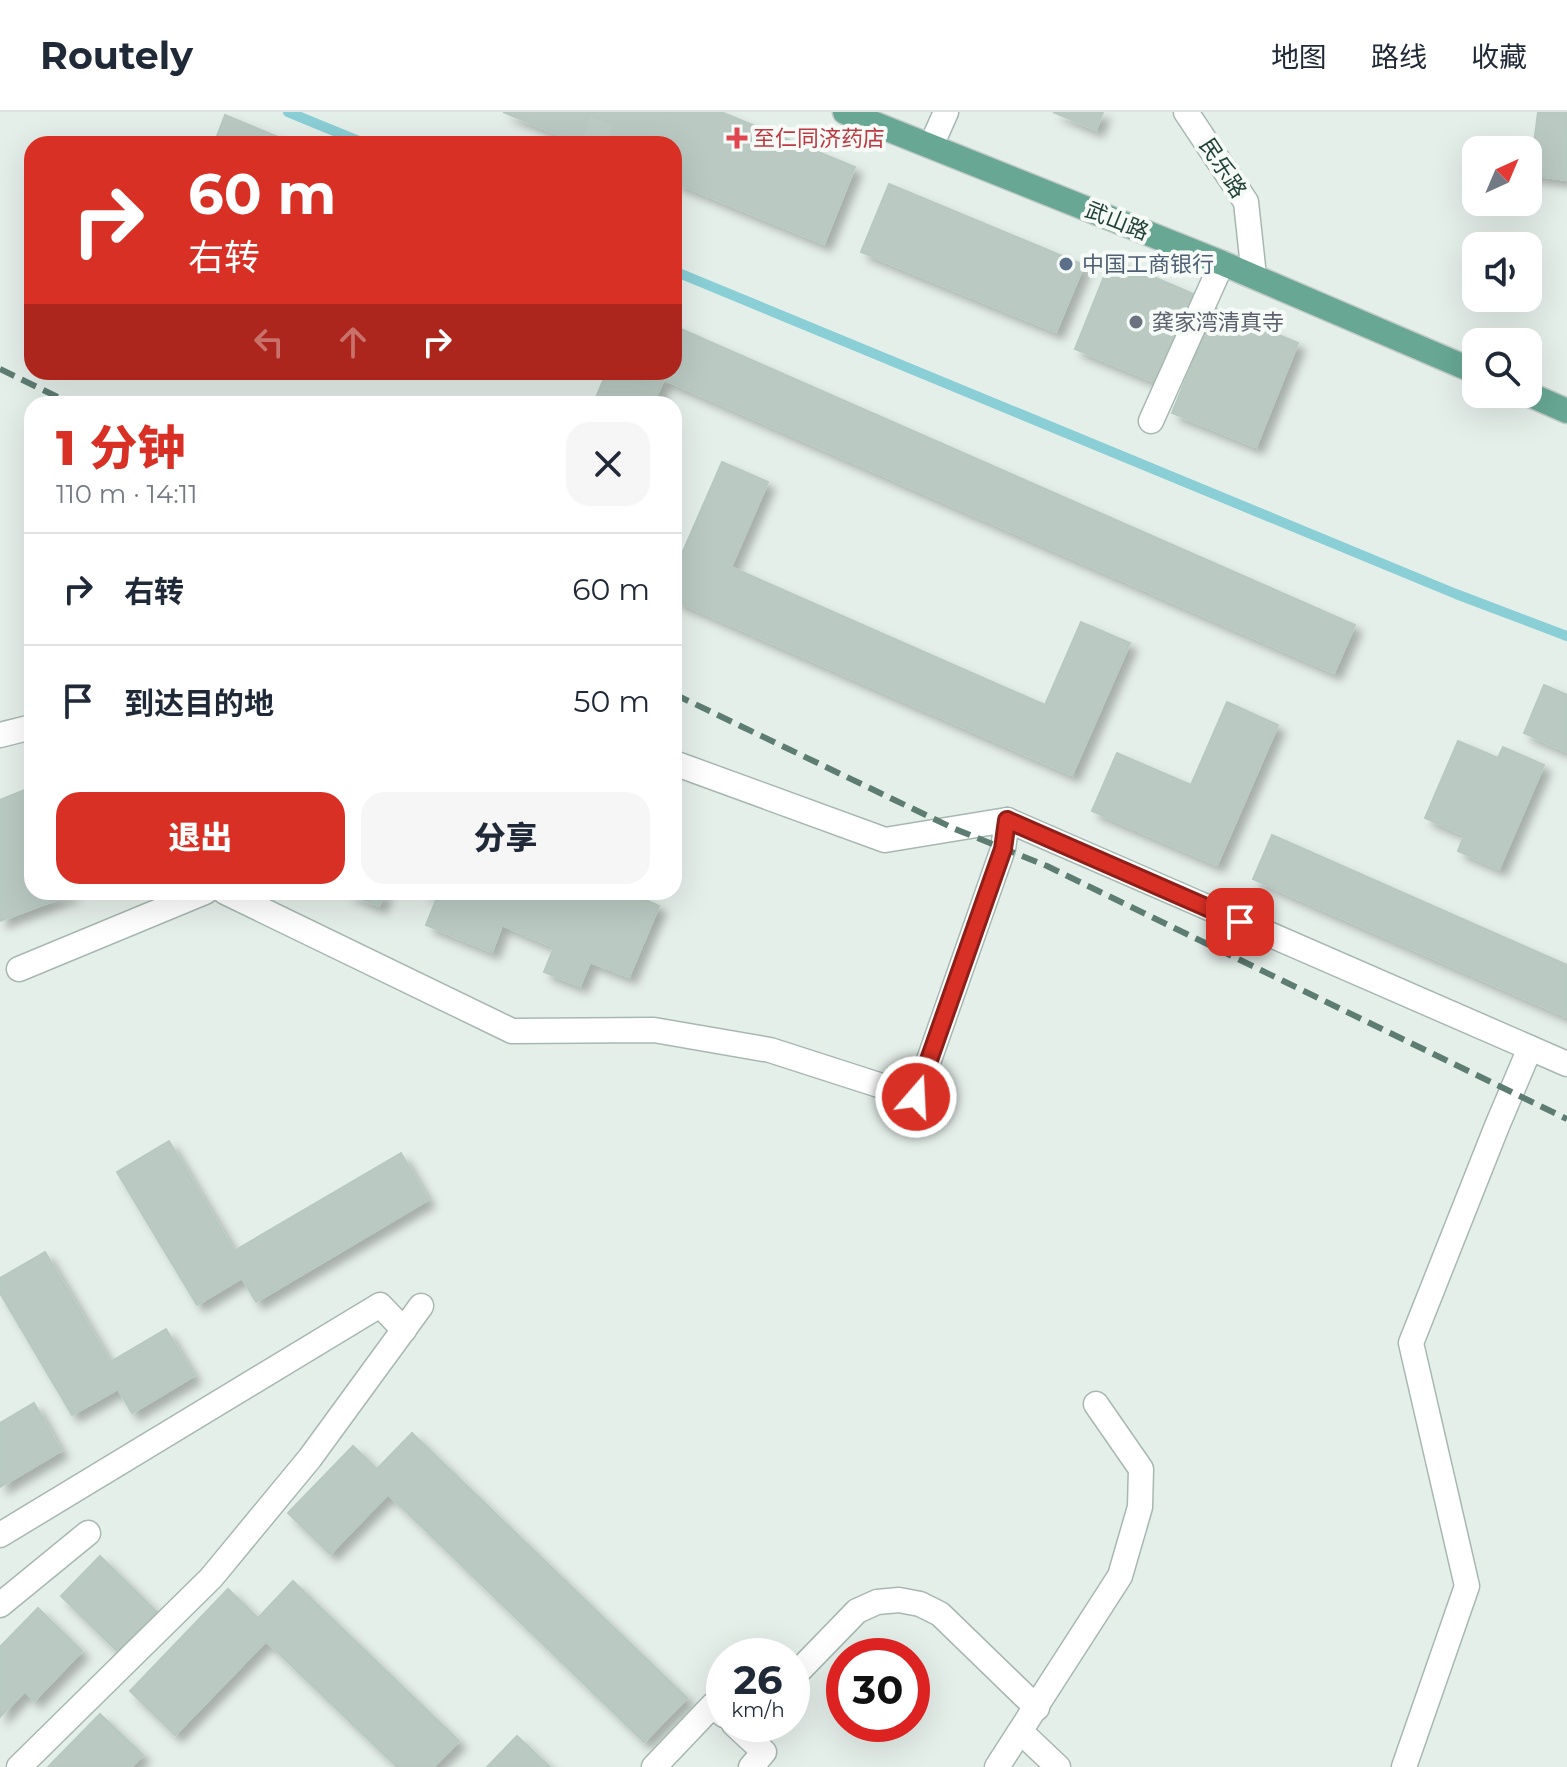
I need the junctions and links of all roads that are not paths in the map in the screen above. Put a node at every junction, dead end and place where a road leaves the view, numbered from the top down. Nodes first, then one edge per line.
1 (845, 112) edge
2 (946, 112) edge
3 (1186, 112) edge
4 (931, 146) junction
5 (1222, 263) junction
6 (1254, 276) junction
7 (1462, 366) edge
8 (1542, 400) edge
9 (1567, 411) edge
10 (1151, 421) dead end
11 (24, 729) edge
12 (0, 735) edge
13 (682, 766) edge
14 (1007, 820) junction
15 (186, 900) edge
16 (242, 900) edge
17 (19, 969) dead end
18 (1530, 1048) junction
19 (1567, 1064) edge
20 (421, 1306) dead end
21 (404, 1330) junction
22 (1096, 1404) dead end
23 (88, 1533) dead end
24 (0, 1535) edge
25 (0, 1605) edge
26 (810, 1659) edge
27 (1037, 1708) junction
28 (706, 1712) edge
29 (1021, 1732) junction
30 (755, 1742) edge
31 (19, 1767) edge
32 (654, 1767) edge
33 (751, 1767) edge
34 (997, 1767) edge
35 (1058, 1767) edge
36 (1404, 1767) edge

1 - 4 main road, 武山路
2 - 4 street
3 - 6 street, 民乐路
4 - 5 main road, 武山路
5 - 6 main road, 武山路
5 - 10 street
6 - 7 main road, 武山路
8 - 9 main road
11 - 12 street
13 - 14 street
14 - 16 street
14 - 18 street
15 - 17 street
18 - 19 street
18 - 36 street
20 - 21 street
21 - 24 street
21 - 31 street
22 - 27 street
23 - 25 street
26 - 27 street
27 - 29 street
28 - 32 street
29 - 34 street
29 - 35 street
30 - 33 street

